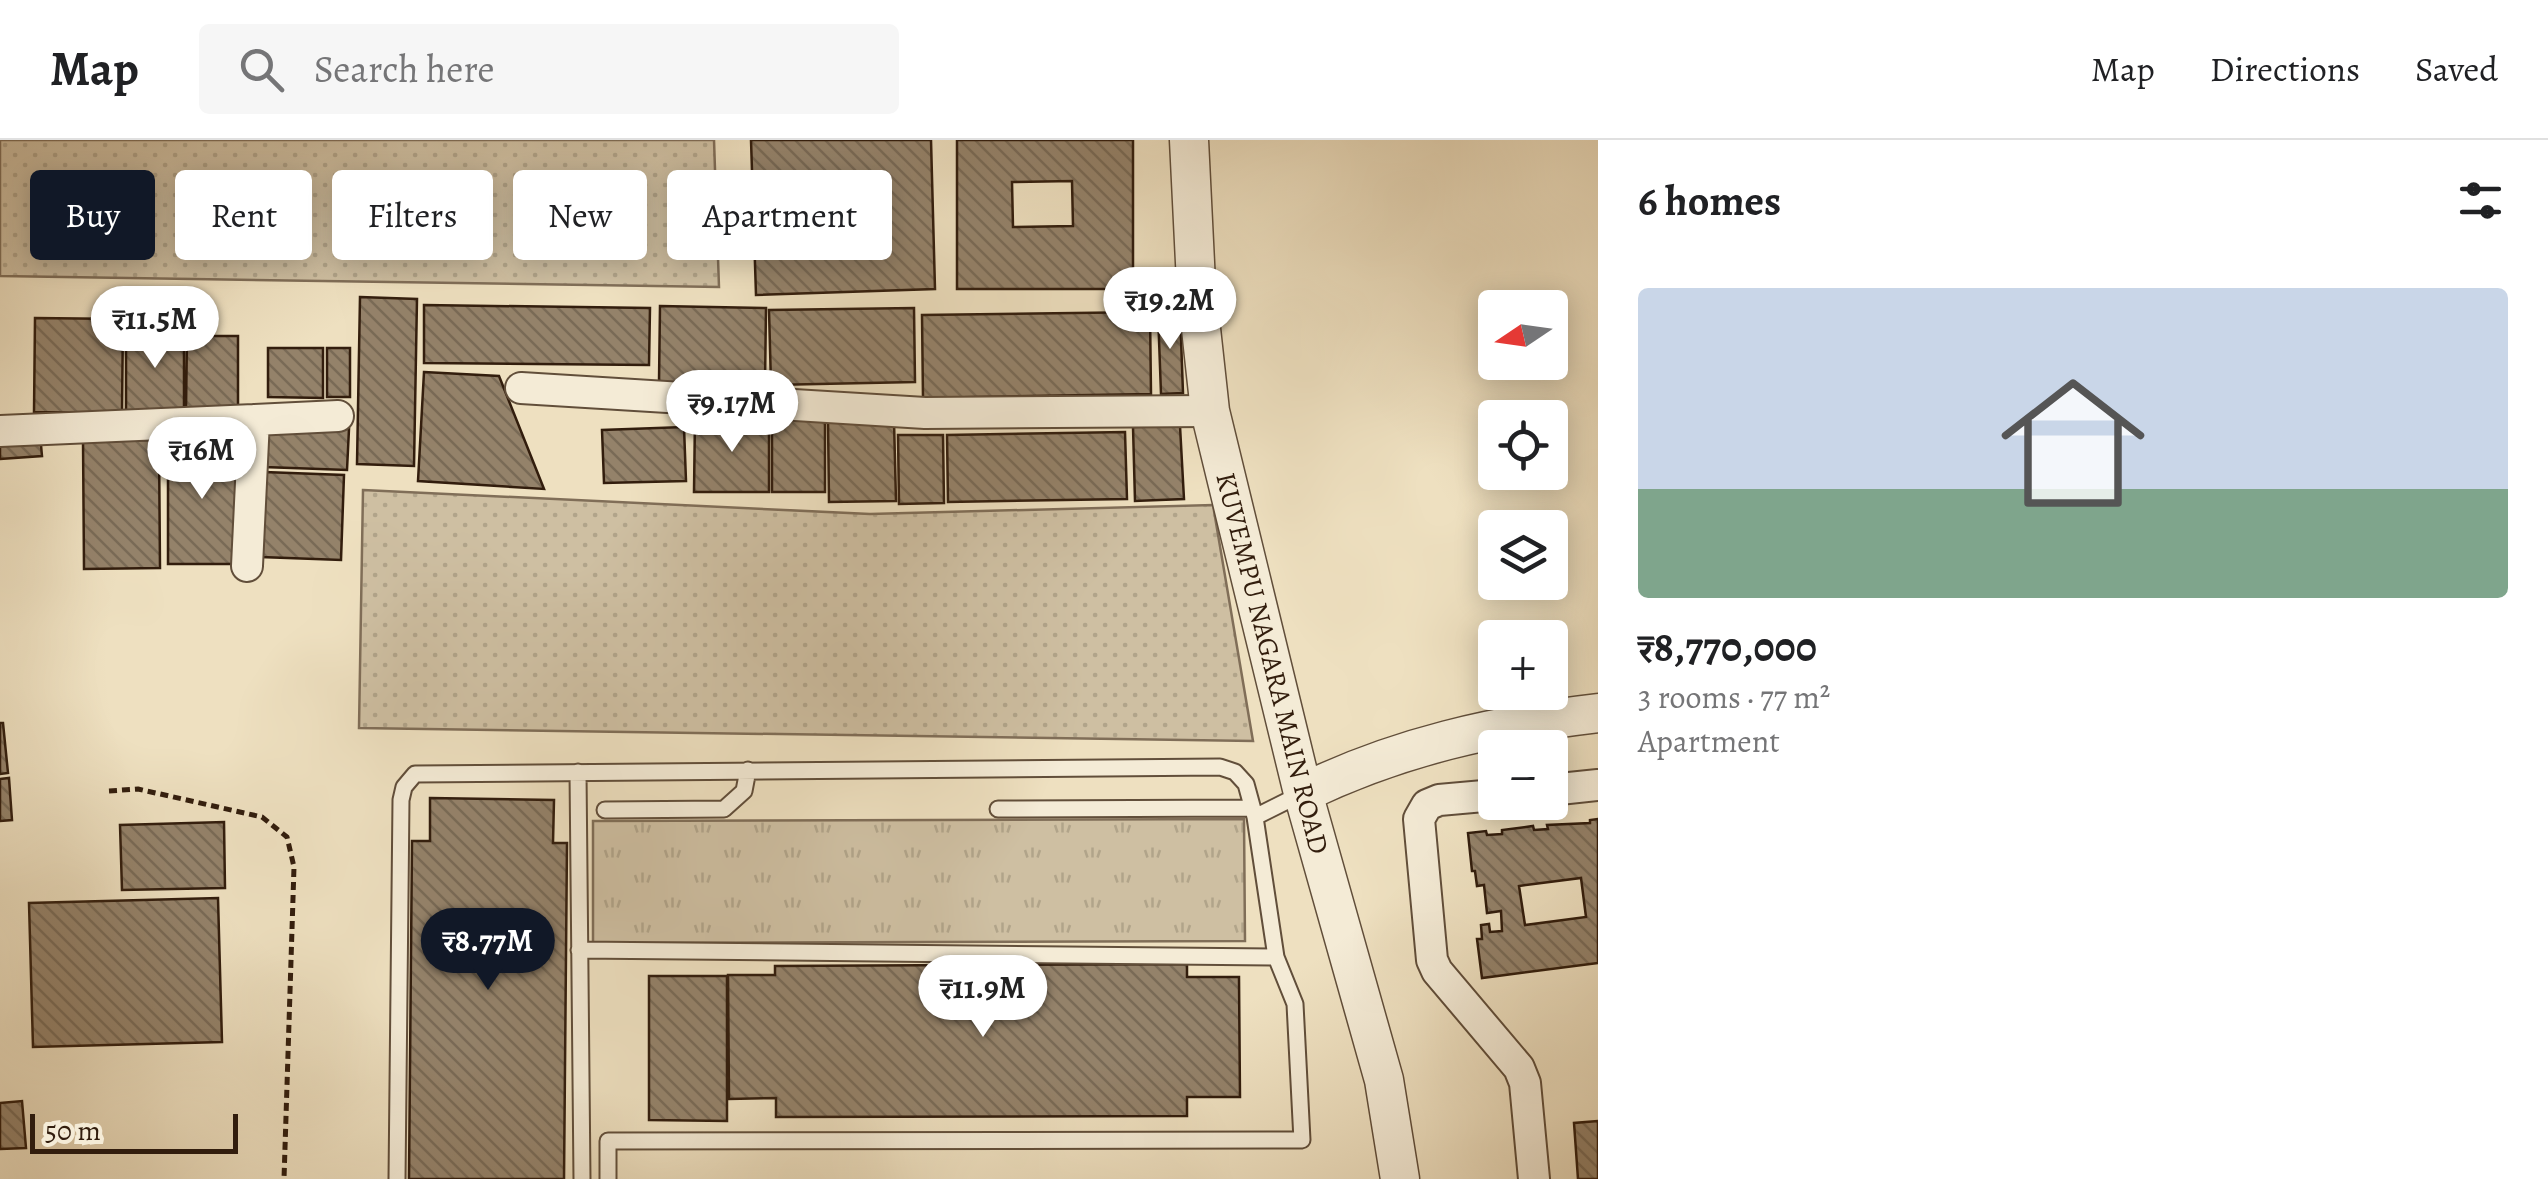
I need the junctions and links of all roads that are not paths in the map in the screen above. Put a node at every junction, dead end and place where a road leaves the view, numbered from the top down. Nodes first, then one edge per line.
1 (1189, 140) edge
2 (521, 388) dead end
3 (1210, 411) junction
4 (338, 416) dead end
5 (254, 420) junction
6 (0, 431) edge
7 (246, 566) dead end
8 (1598, 712) edge
9 (748, 770) junction
10 (578, 772) junction
11 (1598, 785) edge
12 (1568, 788) edge
13 (1303, 793) junction
14 (1478, 797) edge
15 (998, 809) dead end
16 (605, 810) dead end
17 (1254, 812) junction
18 (578, 950) junction
19 (1276, 957) junction
20 (396, 1179) edge
21 (582, 1179) edge
22 (608, 1179) edge
23 (1400, 1179) edge
24 (1534, 1179) edge

1 - 3 street, KUVEMPU NAGARA MAIN ROAD
2 - 3 street
3 - 13 street, KUVEMPU NAGARA MAIN ROAD
4 - 5 street
5 - 6 street
5 - 7 street
8 - 13 street
9 - 10 lane
9 - 16 lane
9 - 17 lane
10 - 18 lane
10 - 20 lane
11 - 12 street
13 - 17 lane
13 - 23 street, KUVEMPU NAGARA MAIN ROAD
14 - 24 street
15 - 17 lane
17 - 19 lane
18 - 19 lane
18 - 21 lane
19 - 22 lane

